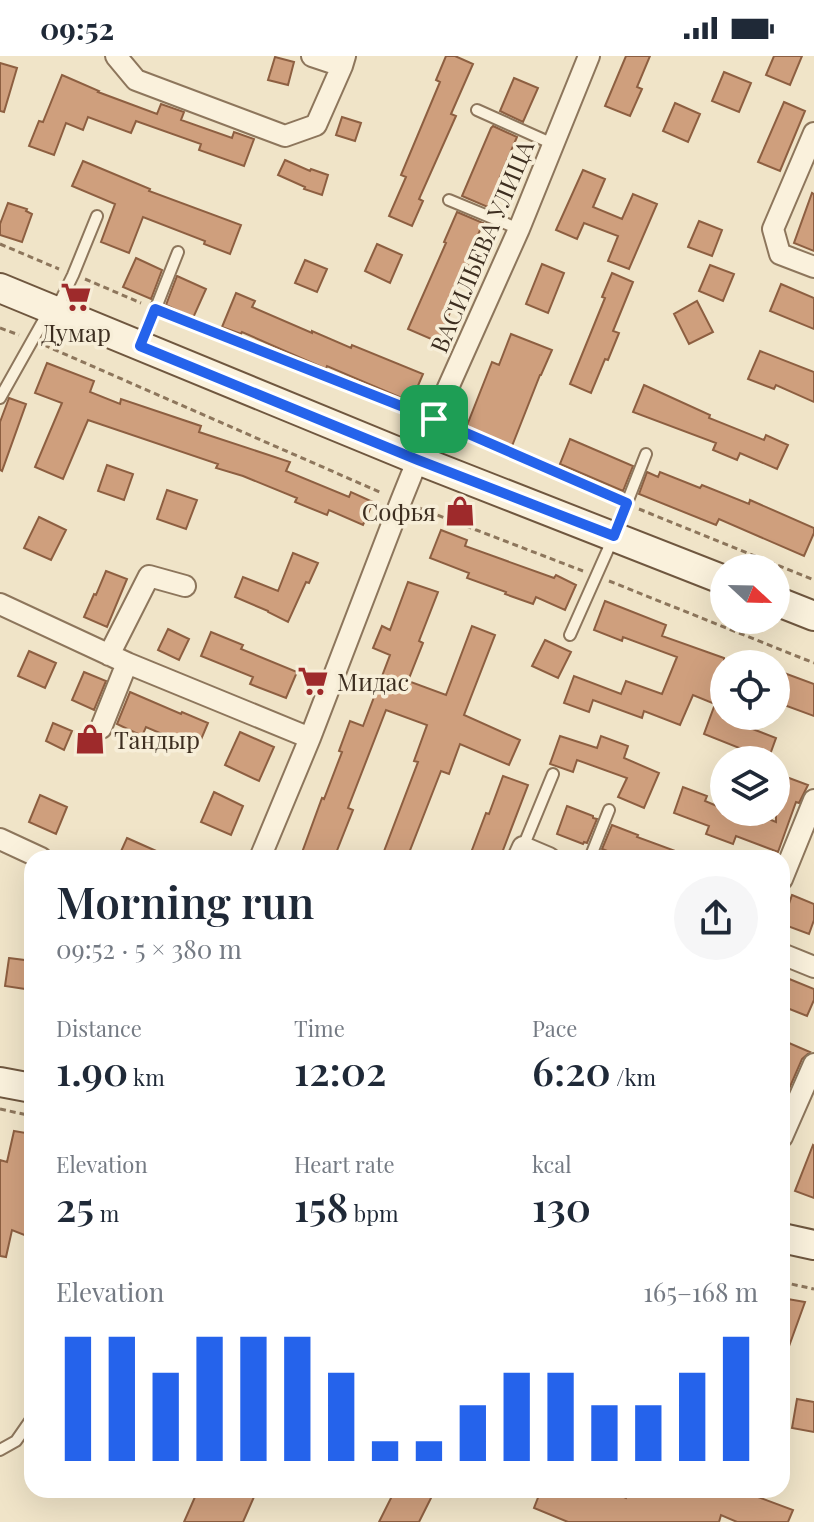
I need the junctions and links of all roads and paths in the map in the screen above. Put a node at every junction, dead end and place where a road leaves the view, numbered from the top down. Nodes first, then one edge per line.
1 (116, 56) edge
2 (312, 56) edge
3 (589, 56) edge
4 (344, 61) edge
5 (477, 110) dead end
6 (814, 133) edge
7 (553, 144) junction
8 (449, 200) dead end
9 (97, 216) dead end
10 (519, 229) junction
11 (0, 244) edge
12 (178, 252) dead end
13 (814, 267) edge
14 (73, 275) junction
15 (0, 288) edge
16 (155, 309) junction
17 (53, 310) junction
18 (140, 346) junction
19 (0, 398) edge
20 (434, 419) junction
21 (646, 454) dead end
22 (418, 460) junction
23 (627, 503) junction
24 (614, 536) junction
25 (710, 574) edge
26 (814, 580) edge
27 (185, 586) dead end
28 (0, 604) edge
29 (790, 607) edge
30 (814, 616) edge
31 (570, 635) dead end
32 (118, 659) junction
33 (101, 728) dead end
34 (310, 738) junction
35 (553, 774) dead end
36 (814, 800) edge
37 (609, 810) dead end
38 (0, 839) edge
39 (24, 850) edge
40 (263, 850) edge
41 (522, 850) edge
42 (593, 850) edge
43 (790, 859) edge
44 (790, 957) edge
45 (814, 967) edge
46 (814, 1064) edge
47 (0, 1082) edge
48 (24, 1086) edge
49 (0, 1109) edge
50 (24, 1114) edge
51 (790, 1119) edge
52 (790, 1240) edge
53 (814, 1245) edge
54 (790, 1284) edge
55 (814, 1289) edge
56 (24, 1430) edge
57 (0, 1450) edge

1 - 4 street
2 - 4 street
3 - 7 street, ВАСИЛЬЕВА УЛИЦА
5 - 7 lane
6 - 13 street
7 - 10 street, ВАСИЛЬЕВА УЛИЦА
8 - 10 lane
9 - 14 lane
10 - 20 street, ВАСИЛЬЕВА УЛИЦА
11 - 14 path
12 - 16 lane
14 - 16 path
14 - 17 lane
15 - 17 main road
16 - 18 lane
16 - 20 path
17 - 18 main road
17 - 19 lane
18 - 22 main road
20 - 22 street, ВАСИЛЬЕВА УЛИЦА
20 - 23 path
21 - 23 lane
22 - 24 main road
22 - 34 street, ВАСИЛЬЕВА УЛИЦА
23 - 24 lane
23 - 26 path
24 - 25 main road
24 - 31 lane
27 - 32 street
28 - 32 street
29 - 30 main road
32 - 33 street
32 - 34 street
34 - 40 street, ВАСИЛЬЕВА УЛИЦА
35 - 41 lane
36 - 43 street
37 - 42 lane
38 - 39 street
44 - 45 street
46 - 51 street
47 - 48 main road
49 - 50 path
52 - 53 main road
54 - 55 path
56 - 57 lane

